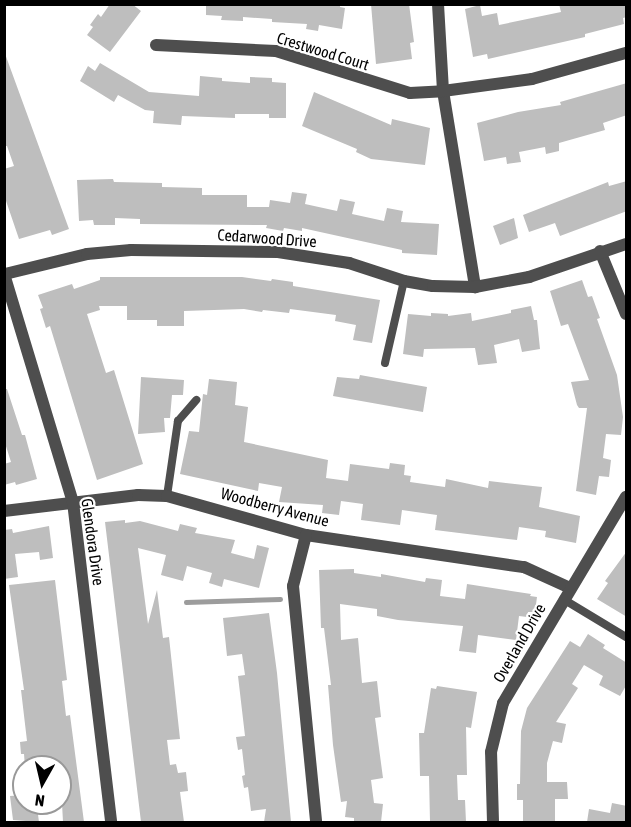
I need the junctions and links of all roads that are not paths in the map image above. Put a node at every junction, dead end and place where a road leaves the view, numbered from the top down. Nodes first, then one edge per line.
1 (438, 4) edge
2 (156, 45) dead end
3 (627, 53) edge
4 (443, 91) junction
5 (627, 244) edge
6 (600, 251) junction
7 (5, 274) edge
8 (404, 281) junction
9 (475, 287) junction
10 (627, 314) edge
11 (385, 363) dead end
12 (196, 400) dead end
13 (166, 496) junction
14 (627, 496) edge
15 (73, 502) junction
16 (4, 511) edge
17 (306, 535) junction
18 (566, 593) junction
19 (627, 637) edge
20 (111, 822) edge
21 (316, 822) edge
22 (493, 822) edge

1 - 4 street
2 - 4 street, Crestwood Court
3 - 4 street, Crestwood Court
4 - 9 street
5 - 6 street, Cedarwood Drive
6 - 9 street, Cedarwood Drive
6 - 10 street
7 - 8 street, Cedarwood Drive
7 - 15 street, Glendora Drive
8 - 9 street, Cedarwood Drive
8 - 11 lane
12 - 13 lane
13 - 15 street, Woodberry Avenue
13 - 17 street, Woodberry Avenue
14 - 18 street, Overland Drive
15 - 16 street, Woodberry Avenue
15 - 20 street, Glendora Drive
17 - 18 street, Woodberry Avenue
17 - 21 street
18 - 19 lane
18 - 22 street, Overland Drive

